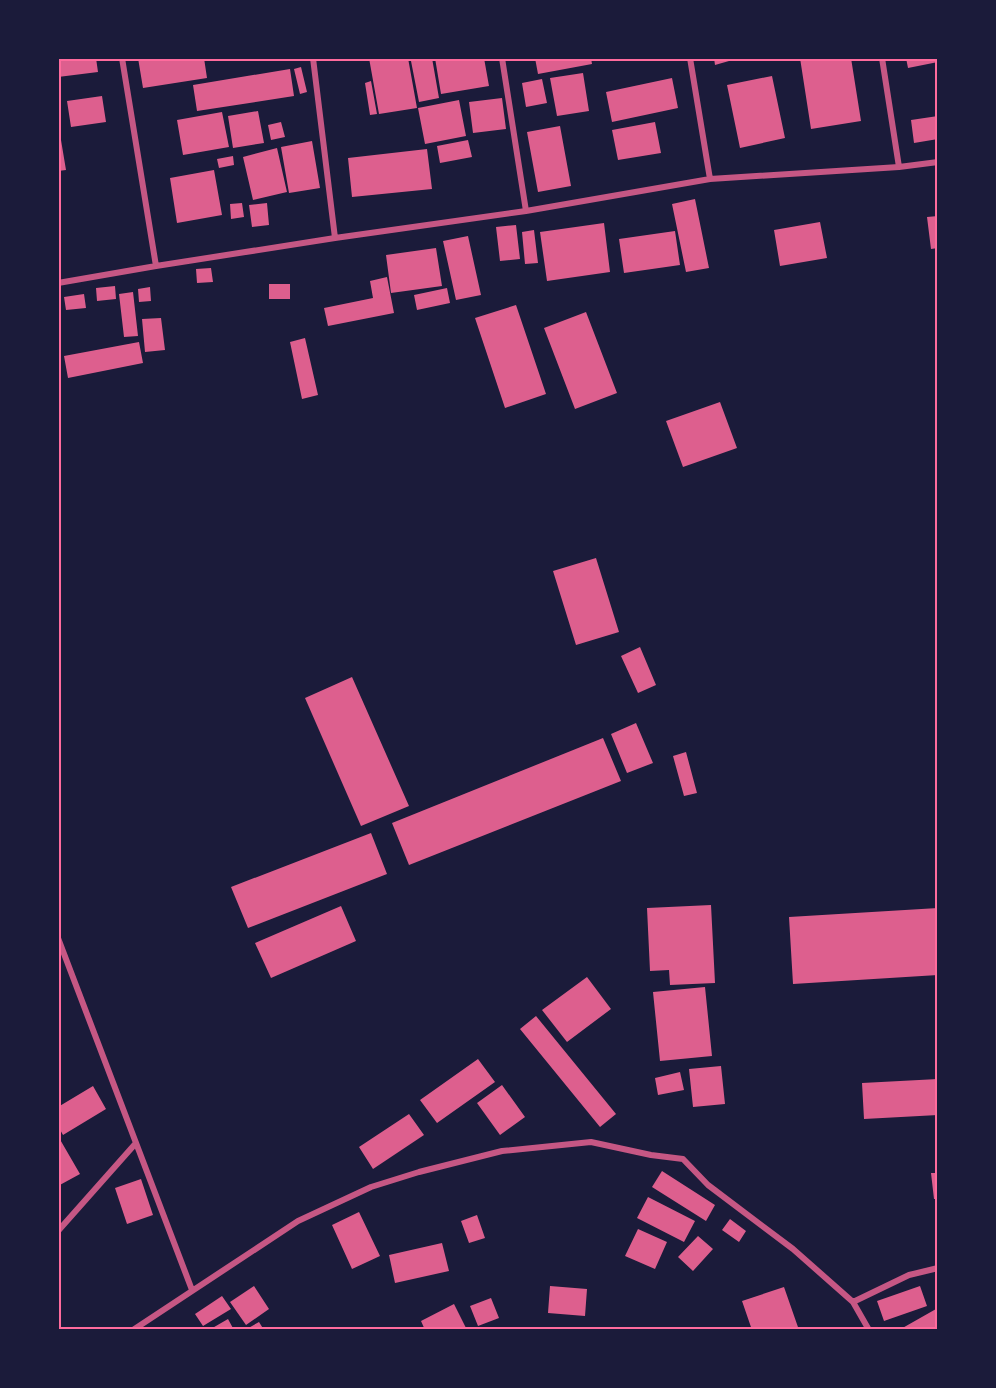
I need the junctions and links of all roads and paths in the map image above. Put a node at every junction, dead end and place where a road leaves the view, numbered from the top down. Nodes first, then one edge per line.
1 (122, 58) edge
2 (313, 58) edge
3 (502, 58) edge
4 (690, 58) edge
5 (882, 58) edge
6 (938, 162) edge
7 (899, 167) junction
8 (710, 179) junction
9 (526, 211) junction
10 (335, 238) junction
11 (156, 266) junction
12 (58, 284) edge
13 (58, 939) edge
14 (136, 1143) junction
15 (58, 1231) edge
16 (938, 1268) edge
17 (192, 1290) junction
18 (853, 1302) junction
19 (133, 1329) edge
20 (869, 1329) edge

1 - 11 street
2 - 10 street
3 - 9 street
4 - 8 street
5 - 7 street
6 - 7 street
7 - 8 street
8 - 9 street
9 - 10 street
10 - 11 street
11 - 12 street
13 - 14 street
14 - 15 street
14 - 17 street
16 - 18 street
17 - 18 street
17 - 19 street
18 - 20 street

